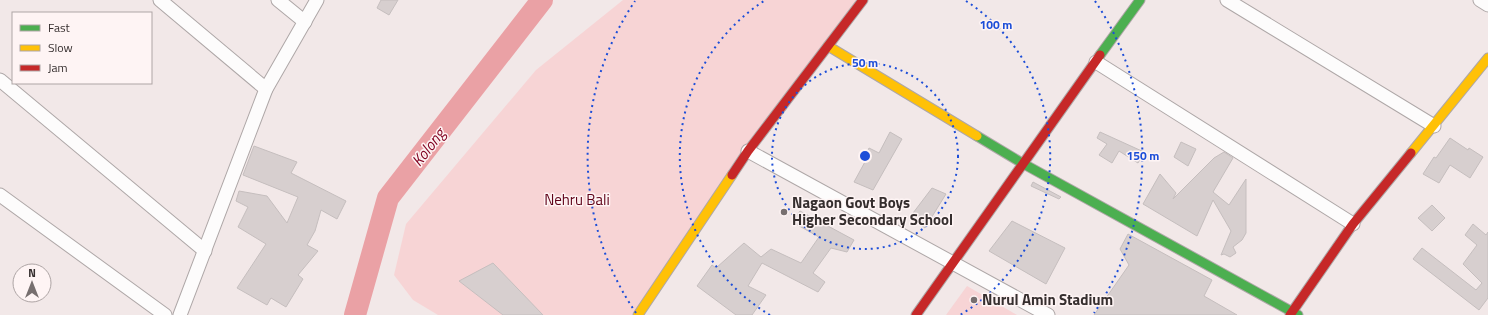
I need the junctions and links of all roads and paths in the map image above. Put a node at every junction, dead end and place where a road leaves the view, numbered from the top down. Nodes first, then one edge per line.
1 (160, 0) edge
2 (278, 0) edge
3 (317, 0) edge
4 (863, 0) edge
5 (1140, 0) edge
6 (1227, 0) edge
7 (1480, 0) edge
8 (1488, 5) edge
9 (304, 22) junction
10 (828, 46) junction
11 (1488, 58) edge
12 (1096, 62) junction
13 (0, 80) edge
14 (266, 89) junction
15 (1434, 126) junction
16 (748, 151) junction
17 (1022, 163) junction
18 (0, 195) edge
19 (1353, 224) junction
20 (205, 251) junction
21 (953, 263) junction
22 (1294, 314) edge
23 (165, 315) edge
24 (180, 315) edge
25 (638, 315) edge
26 (916, 315) edge
27 (1048, 315) edge

1 - 14 street
2 - 9 street
3 - 9 street
4 - 10 street
5 - 12 street
6 - 15 street
7 - 8 street
9 - 14 street
10 - 16 street
10 - 17 street
11 - 15 street
12 - 17 street
12 - 19 street
13 - 20 street
14 - 20 street
15 - 19 street
16 - 21 street
16 - 25 street
17 - 21 street
17 - 22 street
18 - 23 street
19 - 22 street
20 - 24 street
21 - 26 street
21 - 27 street

